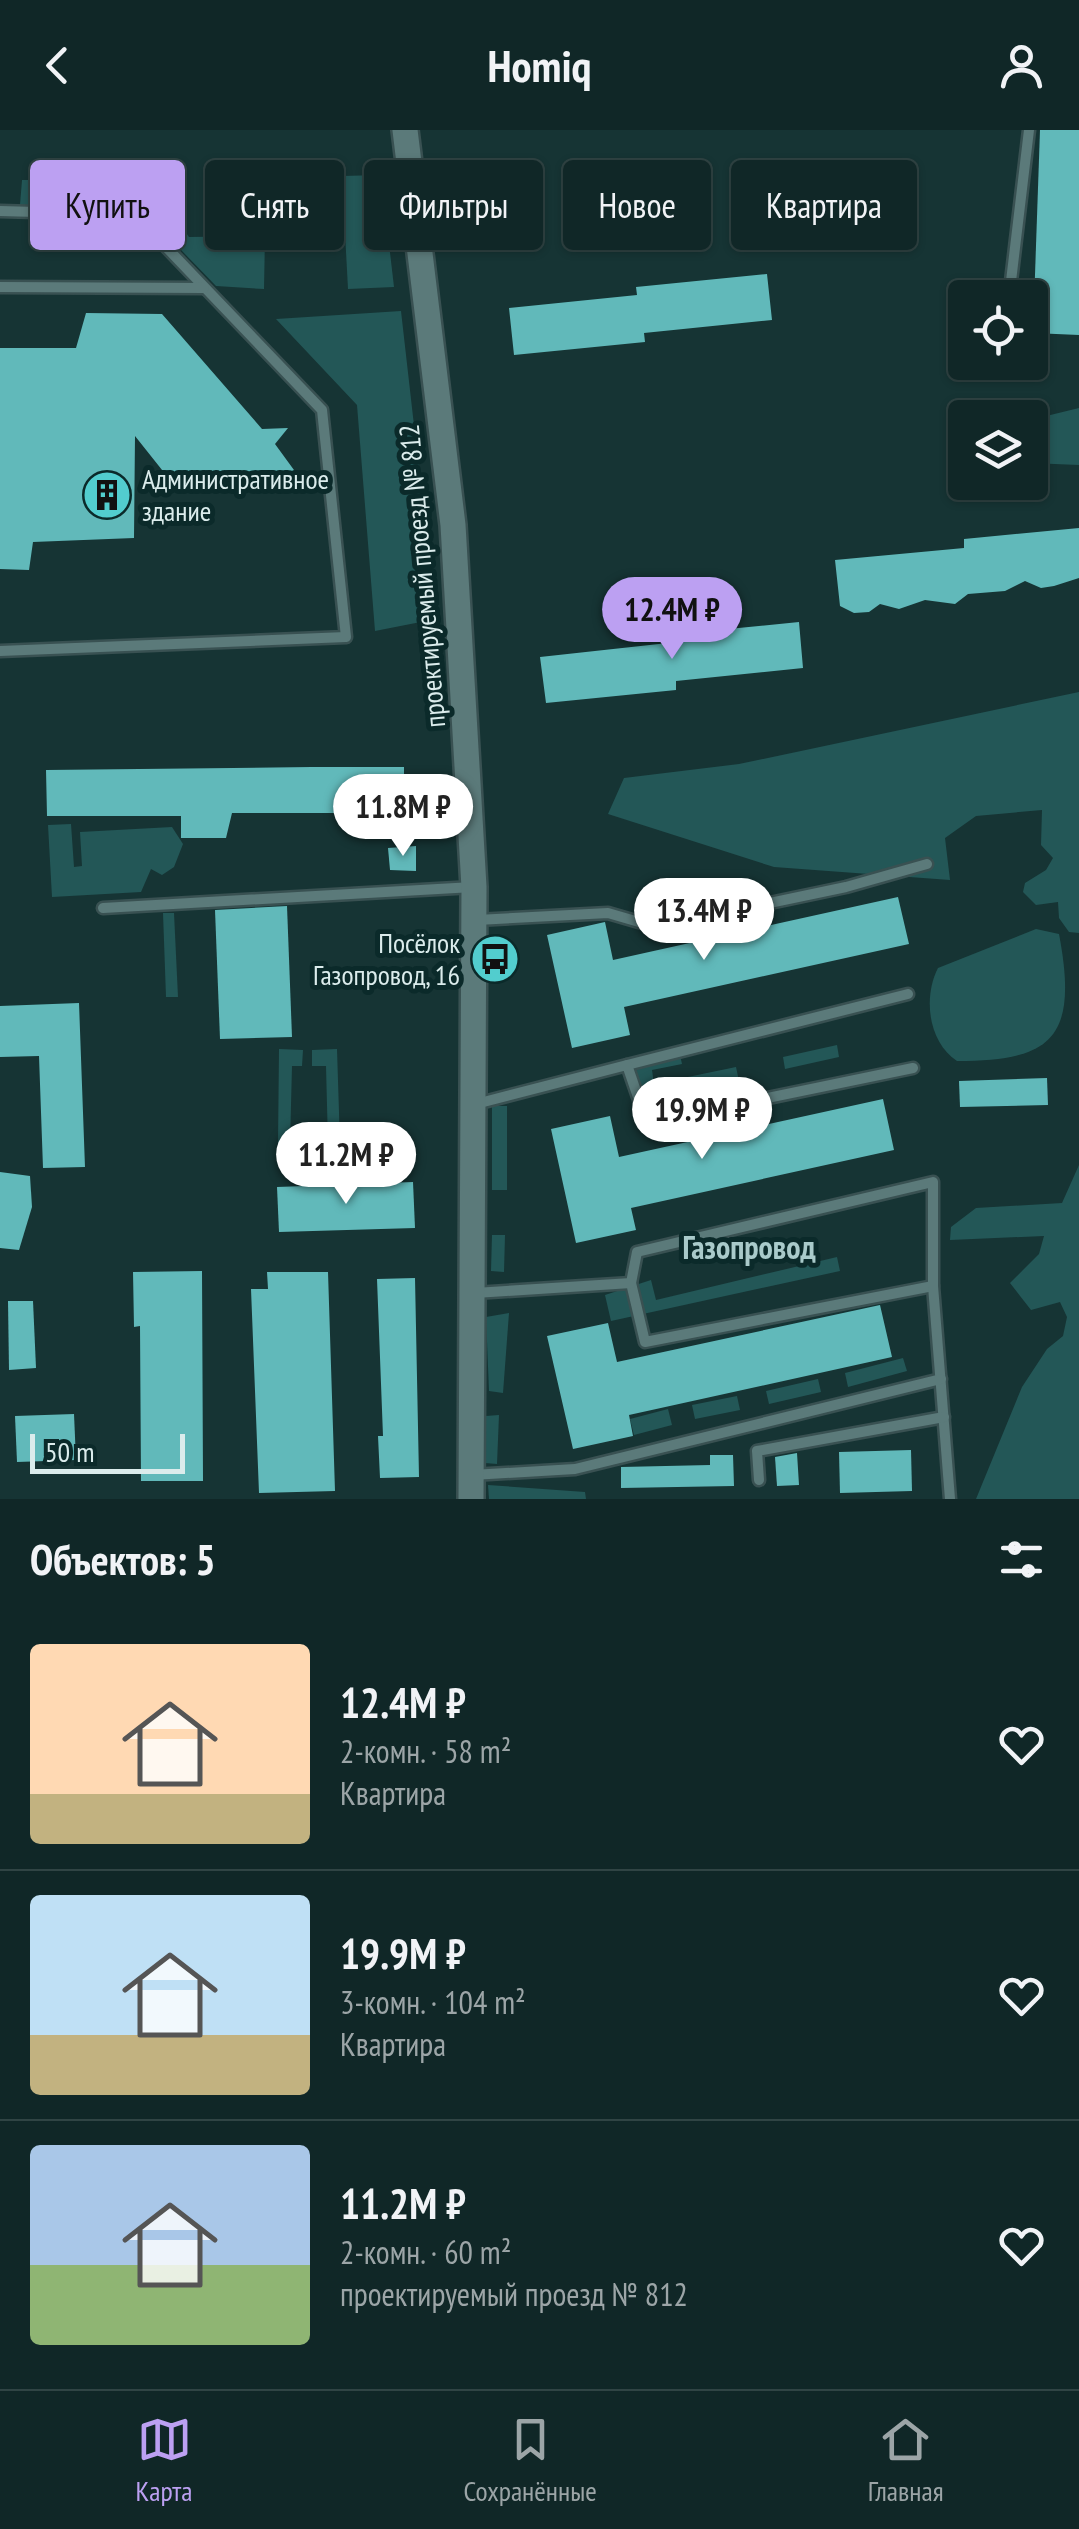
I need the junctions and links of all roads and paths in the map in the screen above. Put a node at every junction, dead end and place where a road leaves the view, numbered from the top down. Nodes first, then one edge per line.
1 (405, 130) edge
2 (1029, 130) edge
3 (0, 211) edge
4 (1011, 280) edge
5 (0, 287) edge
6 (204, 288) junction
7 (0, 651) edge
8 (927, 864) dead end
9 (474, 886) junction
10 (104, 908) dead end
11 (476, 920) junction
12 (908, 994) dead end
13 (627, 1065) junction
14 (913, 1068) dead end
15 (472, 1106) junction
16 (632, 1283) junction
17 (933, 1286) junction
18 (474, 1293) junction
19 (941, 1379) junction
20 (944, 1417) junction
21 (759, 1480) dead end
22 (471, 1487) edge
23 (950, 1499) edge

1 - 9 street, проектируемый проезд № 812
2 - 4 lane
3 - 6 lane
5 - 6 lane
6 - 7 lane
8 - 11 lane
9 - 10 lane
9 - 11 street, проектируемый проезд № 812
11 - 15 street, проектируемый проезд № 812
12 - 13 lane
13 - 14 lane
13 - 15 lane
15 - 18 street, проектируемый проезд № 812
16 - 17 lane
16 - 17 lane
16 - 18 lane
17 - 19 lane
18 - 22 street, проектируемый проезд № 812
19 - 20 lane
19 - 22 lane
20 - 21 lane
20 - 23 lane

